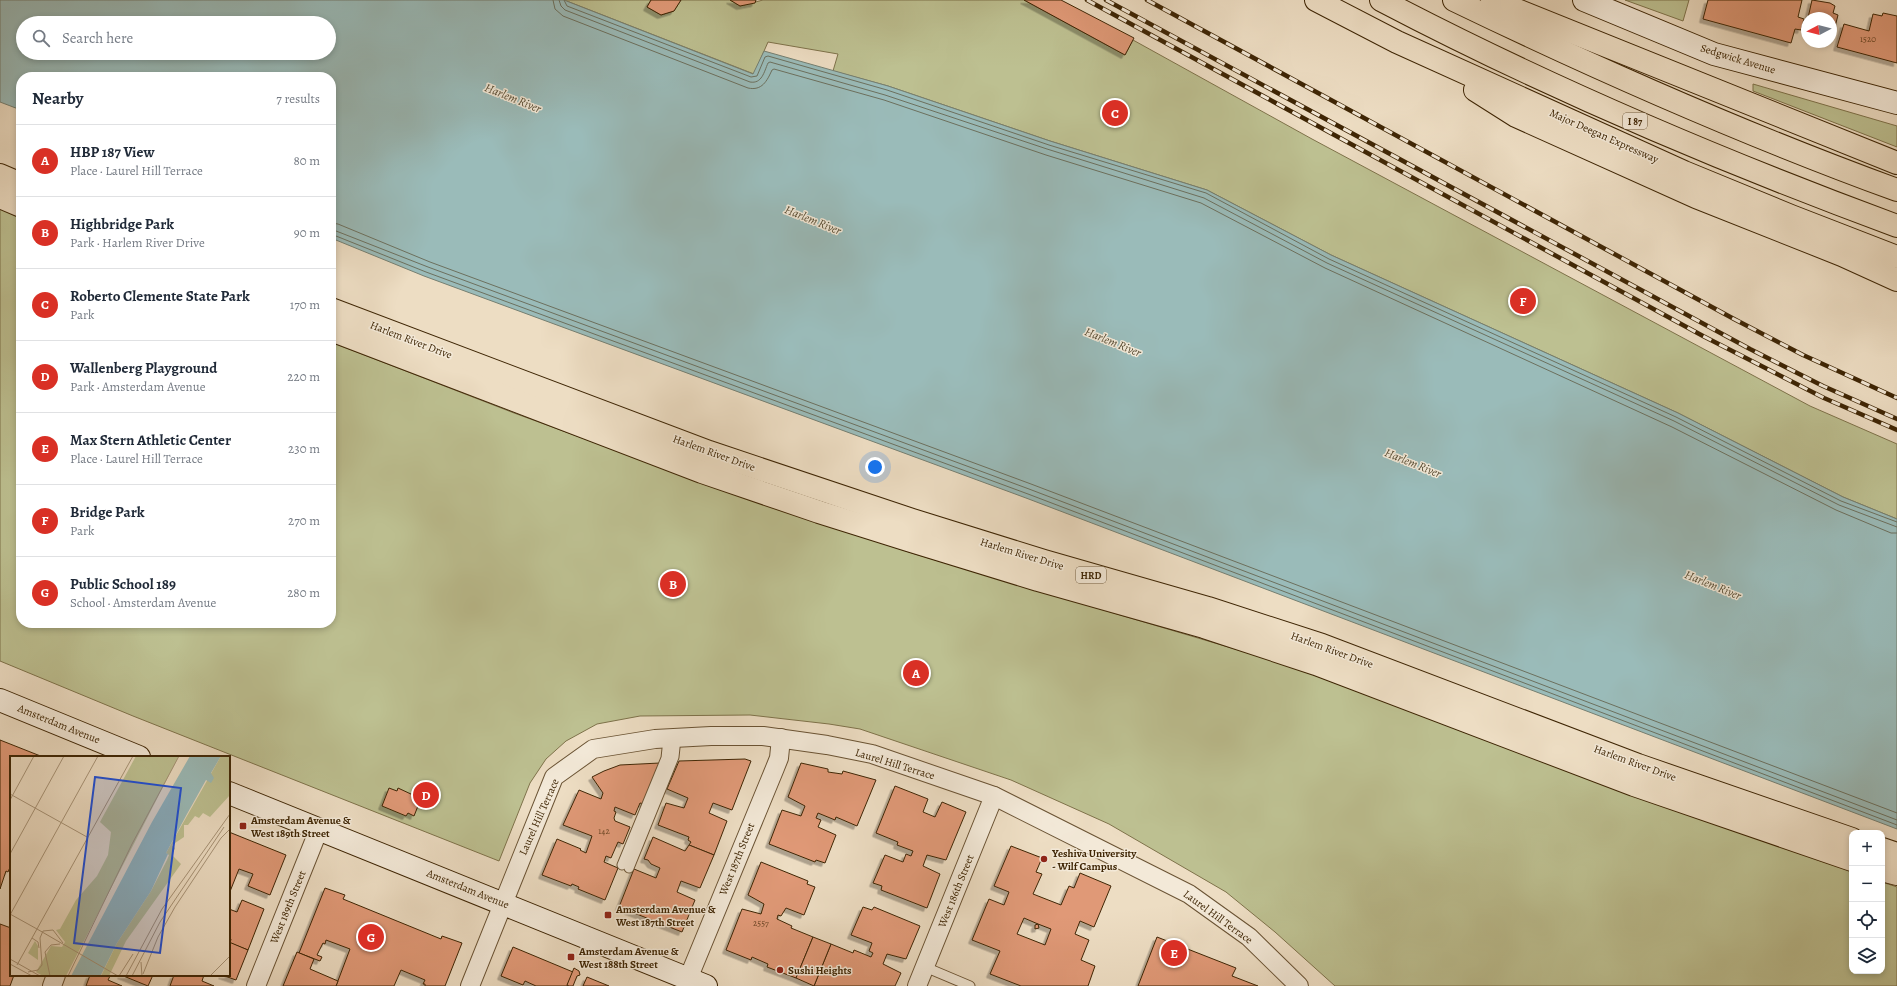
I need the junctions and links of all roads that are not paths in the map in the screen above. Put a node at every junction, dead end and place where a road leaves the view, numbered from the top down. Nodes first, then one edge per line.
1 (1316, 0) edge
2 (1381, 0) edge
3 (1454, 0) edge
4 (1492, 0) edge
5 (1584, 0) edge
6 (1397, 42) junction
7 (1897, 103) edge
8 (1897, 163) edge
9 (0, 175) edge
10 (16, 182) edge
11 (1897, 190) edge
12 (0, 197) edge
13 (16, 204) edge
14 (1897, 226) edge
15 (1897, 257) edge
16 (1897, 280) edge
17 (336, 311) edge
18 (336, 332) edge
19 (0, 700) edge
20 (781, 738) junction
21 (672, 739) junction
22 (137, 756) edge
23 (230, 793) edge
24 (994, 796) junction
25 (319, 829) junction
26 (1849, 838) edge
27 (1885, 850) edge
28 (1897, 854) edge
29 (1849, 859) edge
30 (626, 867) dead end
31 (1885, 871) edge
32 (1897, 874) edge
33 (503, 904) junction
34 (925, 967) junction
35 (56, 976) edge
36 (697, 983) edge
37 (52, 986) edge
38 (256, 986) edge
39 (470, 986) edge
40 (917, 986) edge
41 (970, 986) edge
42 (1299, 986) edge

1 - 6 highway, Major Deegan Expressway / I 87
2 - 14 highway, I 87
3 - 11 highway
4 - 8 highway
5 - 7 main road, Sedgwick Avenue
6 - 15 highway, Major Deegan Expressway / I 87
6 - 16 highway
9 - 10 highway
12 - 13 highway
17 - 26 highway, Harlem River Drive / HRD
18 - 29 highway, Harlem River Drive / HRD
19 - 22 main road, Amsterdam Avenue
20 - 21 street, Laurel Hill Terrace
20 - 24 street, Laurel Hill Terrace
20 - 36 street, West 187th Street
21 - 30 lane
21 - 33 street, Laurel Hill Terrace
23 - 25 main road, Amsterdam Avenue
24 - 34 street, West 186th Street
24 - 42 street, Laurel Hill Terrace
25 - 33 main road, Amsterdam Avenue
25 - 38 street, West 189th Street
27 - 28 highway
31 - 32 highway
33 - 36 main road, Amsterdam Avenue
33 - 39 street, Laurel Hill Terrace
34 - 40 street, West 186th Street
34 - 41 lane
35 - 37 street

